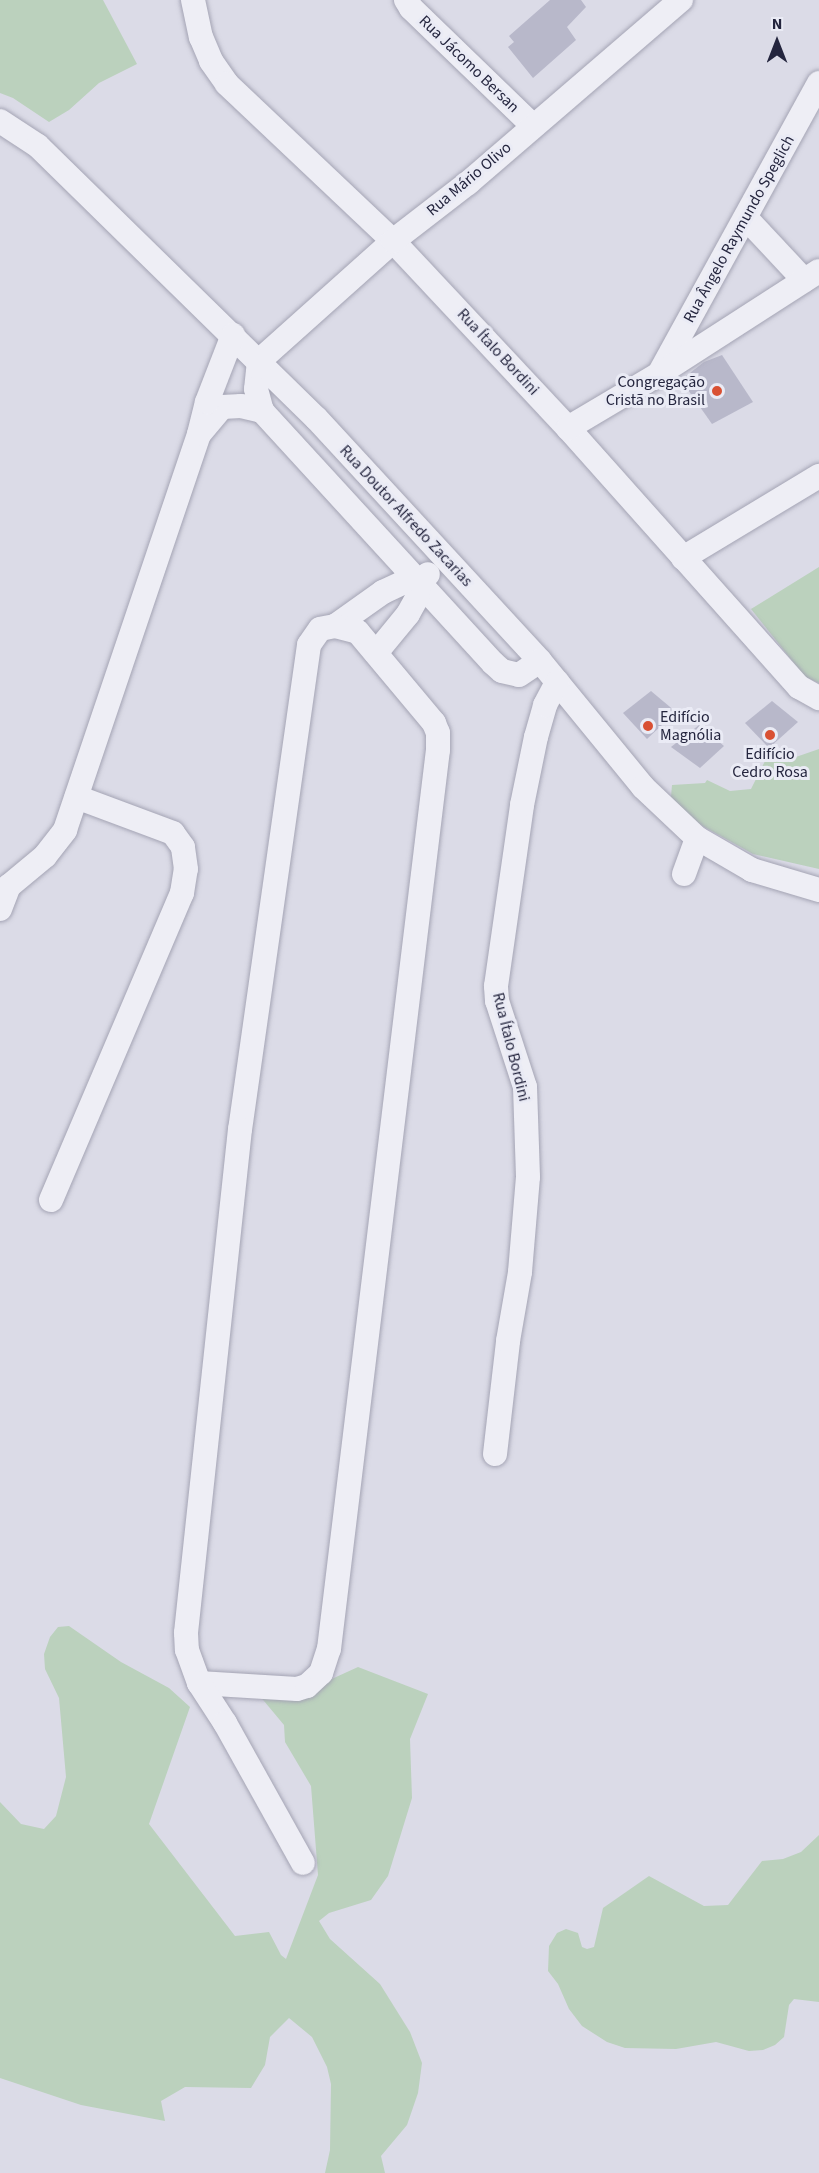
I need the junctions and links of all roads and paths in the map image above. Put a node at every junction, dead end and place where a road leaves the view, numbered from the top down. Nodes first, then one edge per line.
1 (193, 0) edge
2 (406, 0) edge
3 (681, 0) edge
4 (819, 83) edge
5 (0, 121) edge
6 (533, 126) junction
7 (746, 218) junction
8 (393, 241) junction
9 (812, 275) edge
10 (233, 335) junction
11 (259, 361) junction
12 (659, 374) junction
13 (262, 411) junction
14 (568, 428) junction
15 (199, 434) junction
16 (819, 476) edge
17 (683, 558) junction
18 (445, 559) junction
19 (420, 582) junction
20 (335, 626) junction
21 (376, 652) junction
22 (540, 662) junction
23 (557, 682) junction
24 (819, 698) edge
25 (76, 797) junction
26 (697, 838) junction
27 (684, 874) dead end
28 (819, 890) edge
29 (0, 909) edge
30 (51, 1200) dead end
31 (495, 1454) dead end
32 (199, 1683) junction
33 (303, 1863) dead end

1 - 8 street, Rua Ítalo Bordini
2 - 6 street, Rua Jácomo Bersan
3 - 6 street, Rua Mário Olivo
4 - 7 street, Rua Ângelo Raymundo Speglich
5 - 10 street, Rua Doutor Alfredo Zacarias
6 - 8 street, Rua Mário Olivo
7 - 9 street
7 - 12 street, Rua Ângelo Raymundo Speglich
8 - 11 street, Rua Mário Olivo
8 - 14 street, Rua Ítalo Bordini
9 - 12 street
10 - 11 street, Rua Doutor Alfredo Zacarias
10 - 15 street
11 - 13 street
11 - 18 street, Rua Doutor Alfredo Zacarias
12 - 14 street
13 - 15 street
13 - 19 street
14 - 17 street, Rua Ítalo Bordini
15 - 25 street
16 - 17 street
17 - 24 street, Rua Ítalo Bordini
18 - 19 street
18 - 22 street, Rua Doutor Alfredo Zacarias
19 - 20 street
19 - 21 street
19 - 22 street
20 - 21 street
20 - 32 street
21 - 32 street
22 - 23 street, Rua Doutor Alfredo Zacarias
23 - 26 street, Rua Doutor Alfredo Zacarias
23 - 31 street, Rua Ítalo Bordini
25 - 29 street
25 - 30 street
26 - 27 street
26 - 28 street, Rua Doutor Alfredo Zacarias
32 - 33 street

